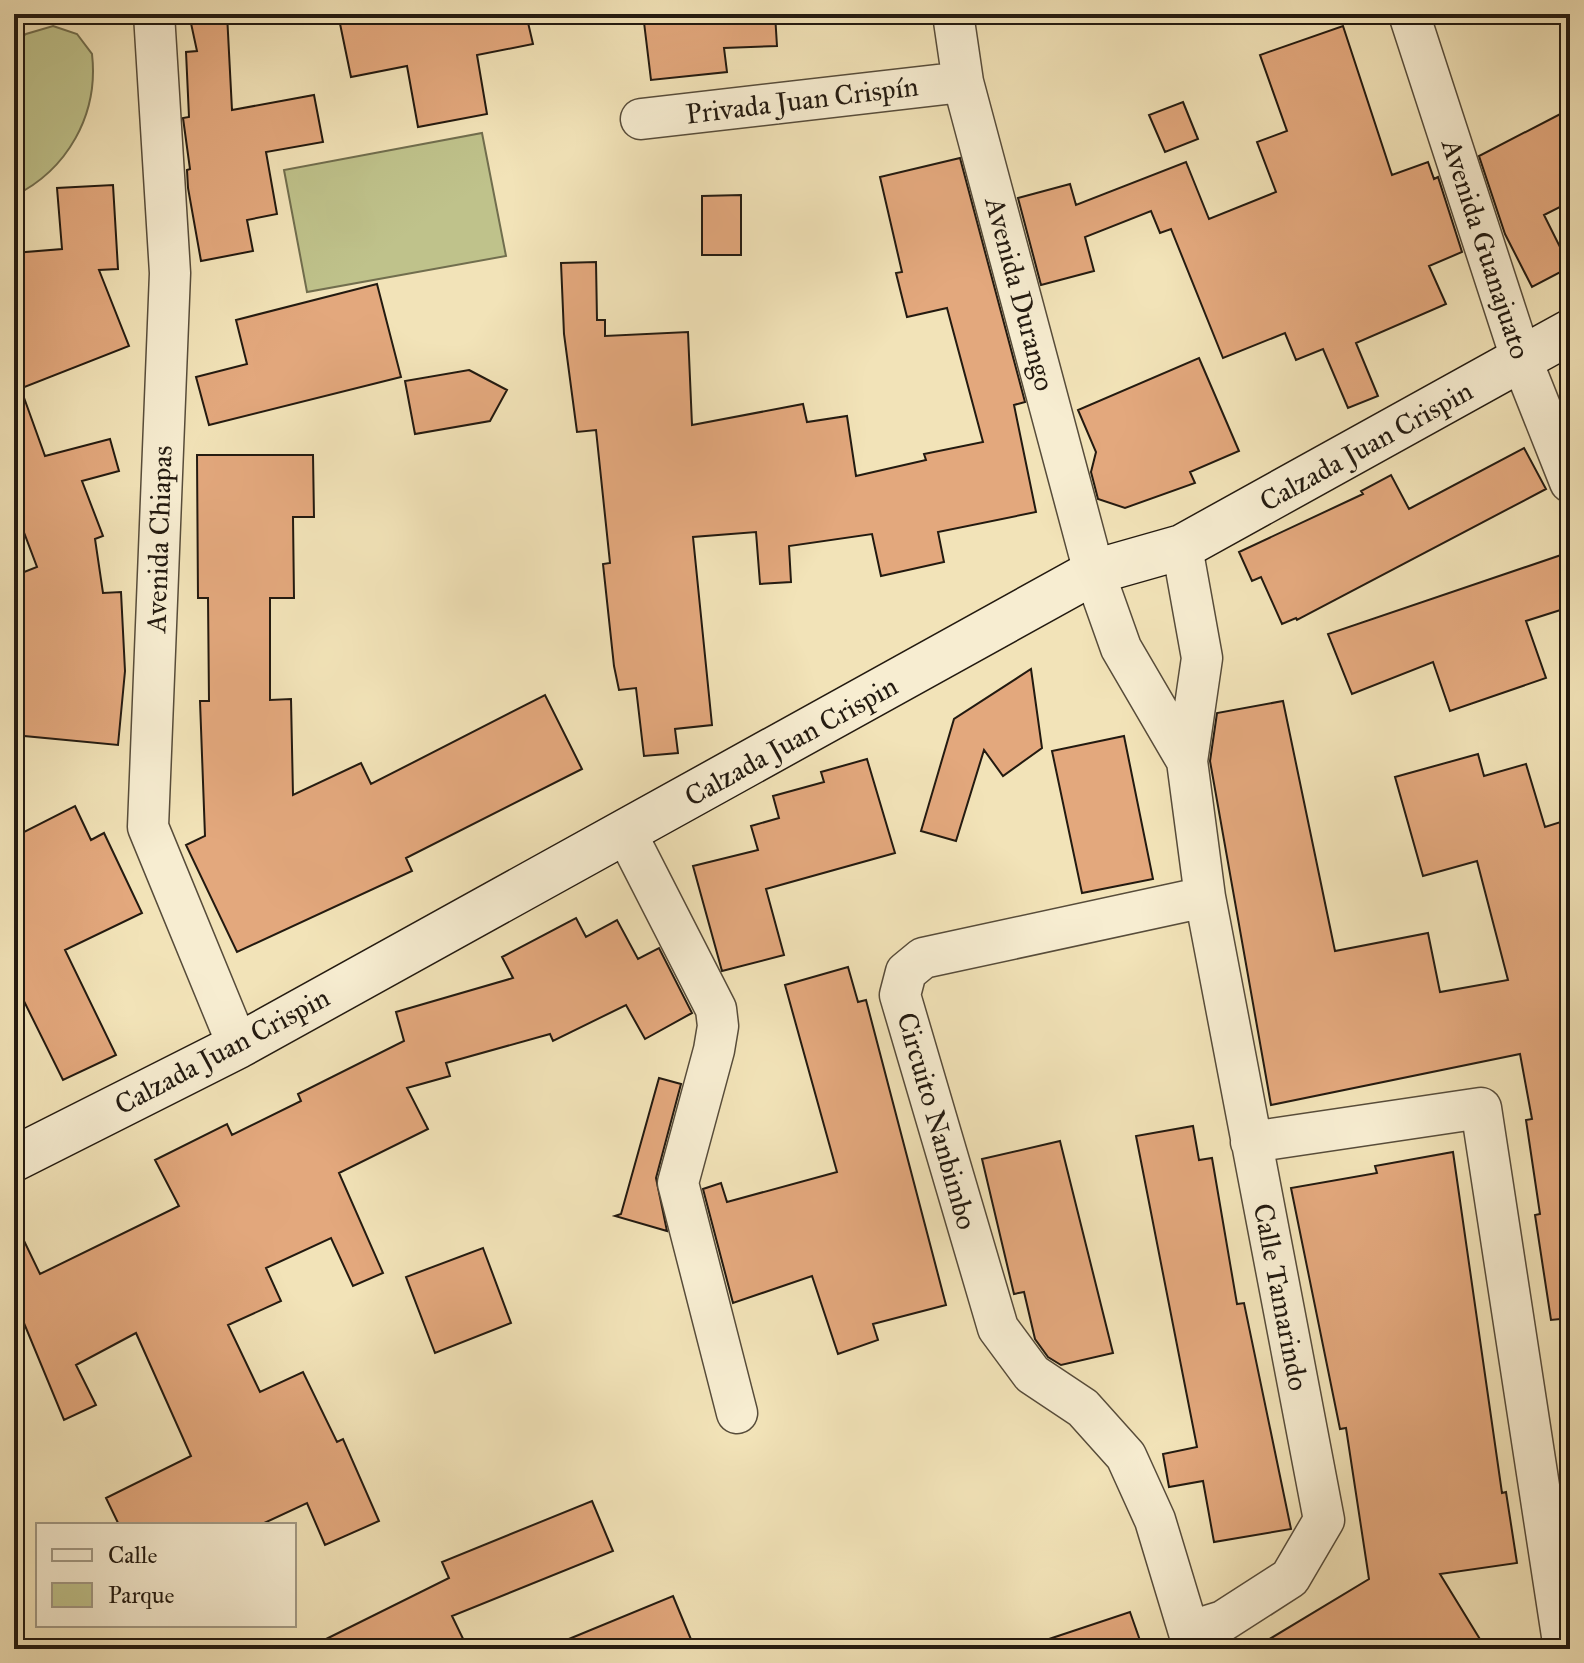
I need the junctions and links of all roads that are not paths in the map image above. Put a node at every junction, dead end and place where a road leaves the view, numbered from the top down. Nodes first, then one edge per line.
1 (154, 14) edge
2 (953, 14) edge
3 (1409, 14) edge
4 (963, 82) junction
5 (641, 119) dead end
6 (1570, 332) edge
7 (1522, 361) junction
8 (1570, 482) edge
9 (1182, 547) junction
10 (1094, 572) junction
11 (1187, 761) junction
12 (626, 833) junction
13 (1205, 897) junction
14 (238, 1046) junction
15 (1251, 1142) junction
16 (14, 1159) edge
17 (737, 1413) dead end
18 (1192, 1640) edge
19 (1564, 1649) edge

1 - 14 street, Avenida Chiapas
2 - 4 street, Avenida Durango
3 - 7 street, Avenida Guanajuato
4 - 5 street, Privada Juan Crispín
4 - 10 street, Avenida Durango
6 - 7 main road, Calzada Juan Crispin
7 - 8 street, Avenida Guanajuato
7 - 9 main road, Calzada Juan Crispin
9 - 10 main road, Calzada Juan Crispin
9 - 11 street
10 - 11 street
10 - 12 main road, Calzada Juan Crispin
11 - 13 street
12 - 14 main road, Calzada Juan Crispin
12 - 17 street
13 - 15 street, Calle Tamarindo
13 - 18 street, Circuito Nanbimbo
14 - 16 main road, Calzada Juan Crispin
15 - 18 street, Calle Tamarindo
15 - 19 street

